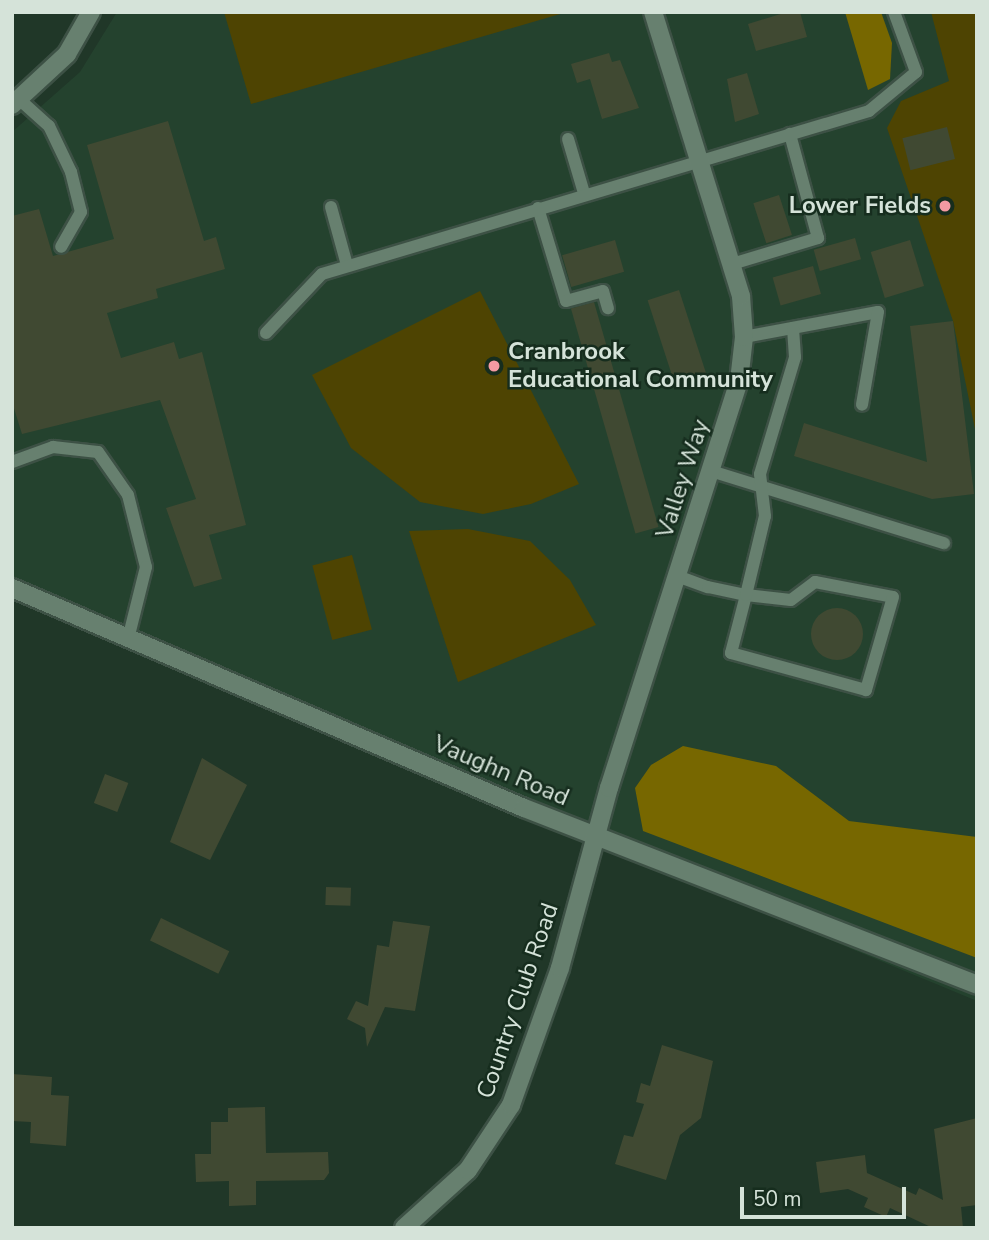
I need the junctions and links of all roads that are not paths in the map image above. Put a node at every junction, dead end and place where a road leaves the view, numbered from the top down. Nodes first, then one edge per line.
1 (91, 12) edge
2 (653, 12) edge
3 (894, 12) edge
4 (16, 103) edge
5 (790, 134) junction
6 (568, 139) dead end
7 (700, 159) junction
8 (584, 193) junction
9 (331, 207) dead end
10 (538, 208) junction
11 (61, 247) dead end
12 (732, 264) junction
13 (347, 265) junction
14 (608, 308) dead end
15 (793, 328) junction
16 (266, 333) dead end
17 (744, 337) junction
18 (862, 405) dead end
19 (12, 462) edge
20 (711, 471) junction
21 (762, 489) junction
22 (944, 543) dead end
23 (677, 576) junction
24 (12, 588) edge
25 (746, 595) junction
26 (128, 639) junction
27 (595, 837) junction
28 (977, 985) edge
29 (404, 1228) edge

1 - 4 street
2 - 7 street, Valley Way
3 - 5 lane
4 - 11 lane
5 - 7 lane
5 - 12 lane
6 - 8 lane
7 - 8 lane
7 - 12 street, Valley Way
8 - 10 lane
9 - 13 lane
10 - 13 lane
10 - 14 lane
12 - 17 street, Valley Way
13 - 16 lane
15 - 17 lane
15 - 18 lane
15 - 21 lane
17 - 20 street, Valley Way
19 - 26 lane
20 - 21 lane
20 - 23 street, Valley Way
21 - 22 lane
21 - 25 lane
23 - 25 lane
23 - 27 street, Valley Way
24 - 26 street, Vaughn Road
25 - 25 lane
26 - 27 street, Vaughn Road
27 - 28 street, Vaughn Road
27 - 29 street, Country Club Road

